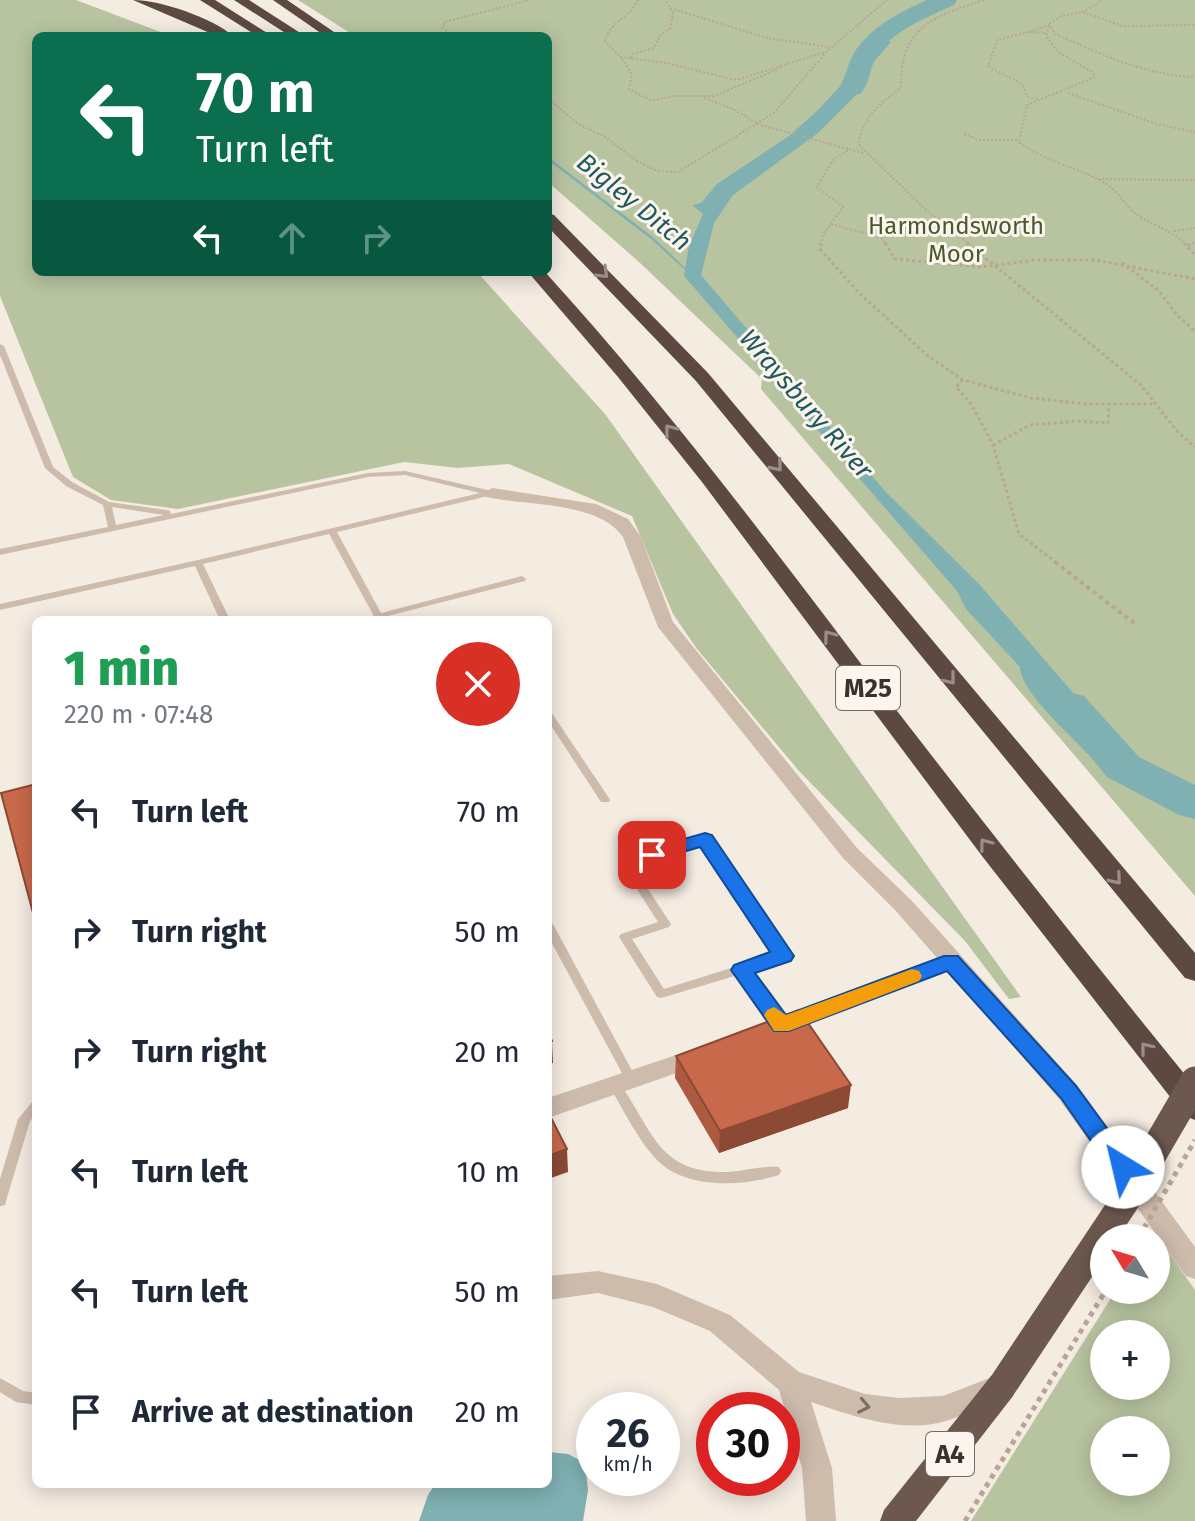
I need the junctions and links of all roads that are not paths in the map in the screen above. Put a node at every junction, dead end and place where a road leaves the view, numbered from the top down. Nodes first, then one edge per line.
1 (139, 0) edge
2 (206, 0) edge
3 (240, 0) edge
4 (279, 0) edge
5 (219, 32) edge
6 (259, 32) edge
7 (292, 32) edge
8 (328, 32) edge
9 (552, 222) edge
10 (540, 276) edge
11 (0, 346) edge
12 (492, 493) junction
13 (107, 504) junction
14 (177, 514) junction
15 (112, 528) junction
16 (332, 531) junction
17 (0, 552) edge
18 (198, 563) junction
19 (522, 579) dead end
20 (0, 607) edge
21 (223, 616) edge
22 (379, 616) edge
23 (387, 616) edge
24 (552, 720) edge
25 (605, 800) dead end
26 (552, 934) edge
27 (951, 961) junction
28 (741, 970) junction
29 (1195, 971) edge
30 (781, 1025) junction
31 (752, 1036) edge
32 (722, 1048) edge
33 (1195, 1081) edge
34 (624, 1084) junction
35 (552, 1107) edge
36 (1195, 1108) edge
37 (32, 1110) edge
38 (775, 1171) dead end
39 (0, 1201) edge
40 (1195, 1268) edge
41 (552, 1287) edge
42 (790, 1382) junction
43 (0, 1384) edge
44 (1002, 1386) junction
45 (32, 1398) edge
46 (914, 1509) edge
47 (821, 1521) edge
48 (896, 1521) edge

1 - 5 highway
2 - 6 highway
3 - 7 highway
4 - 8 highway
9 -> 29 highway, M25
36 -> 10 highway, M25
11 - 13 lane
12 - 14 lane
12 - 16 lane
12 - 27 street
13 - 14 lane
13 - 15 lane
14 - 15 lane
15 - 17 lane
16 - 18 lane
16 - 22 lane
18 - 20 lane
18 - 21 lane
19 - 23 lane
24 - 25 lane
26 - 34 lane
27 - 30 street
27 - 40 street
28 - 28 lane
28 - 30 lane
30 - 31 street
32 - 34 street
33 - 44 highway, A4, bridge
34 - 35 street
34 - 38 lane
37 - 39 lane
41 - 42 street
42 -> 44 street
42 - 47 street
43 - 45 lane
44 - 46 highway, A4
46 - 48 highway, A4

